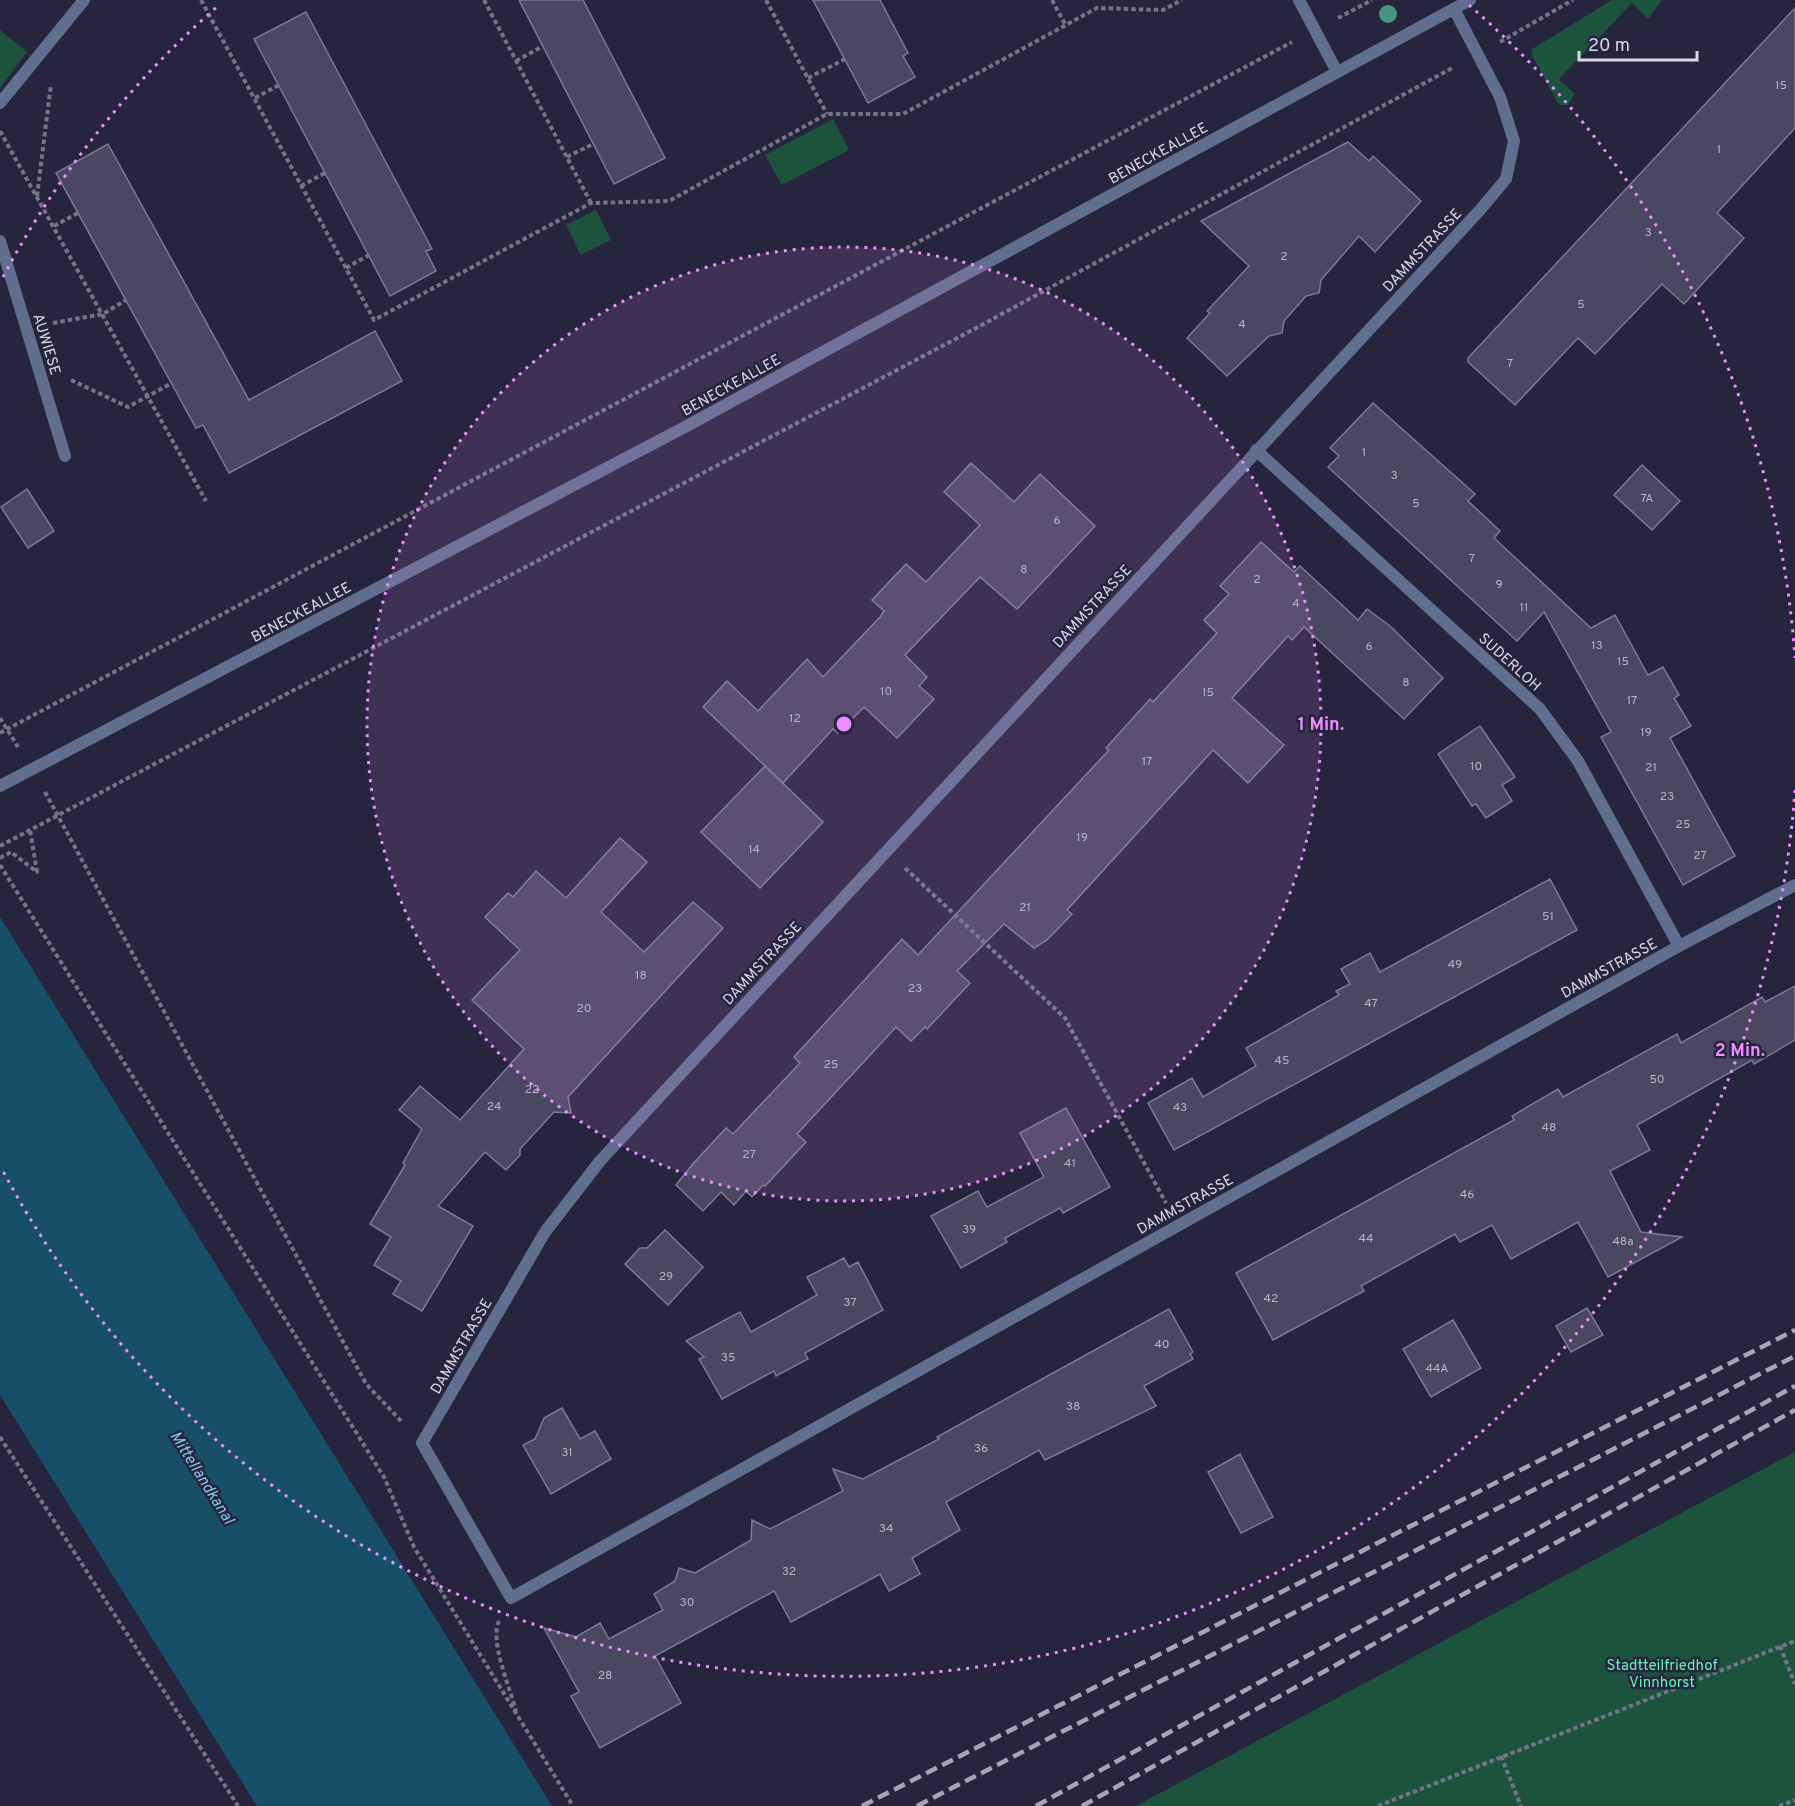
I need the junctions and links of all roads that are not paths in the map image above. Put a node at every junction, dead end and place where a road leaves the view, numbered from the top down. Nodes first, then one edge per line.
1 (84, 0) edge
2 (1299, 0) edge
3 (1470, 0) edge
4 (1454, 9) junction
5 (1337, 72) junction
6 (0, 103) edge
7 (0, 241) edge
8 (1256, 450) junction
9 (65, 456) dead end
10 (0, 786) edge
11 (1795, 885) edge
12 (1679, 946) junction

1 - 6 street
2 - 5 street
3 - 4 street, BENECKEALLEE
4 - 5 street, BENECKEALLEE
4 - 8 street, DAMMSTRASSE
5 - 10 street, BENECKEALLEE
7 - 9 street, AUWIESE
8 - 12 street, SUDERLOH
8 - 12 street, DAMMSTRASSE
11 - 12 street, DAMMSTRASSE

